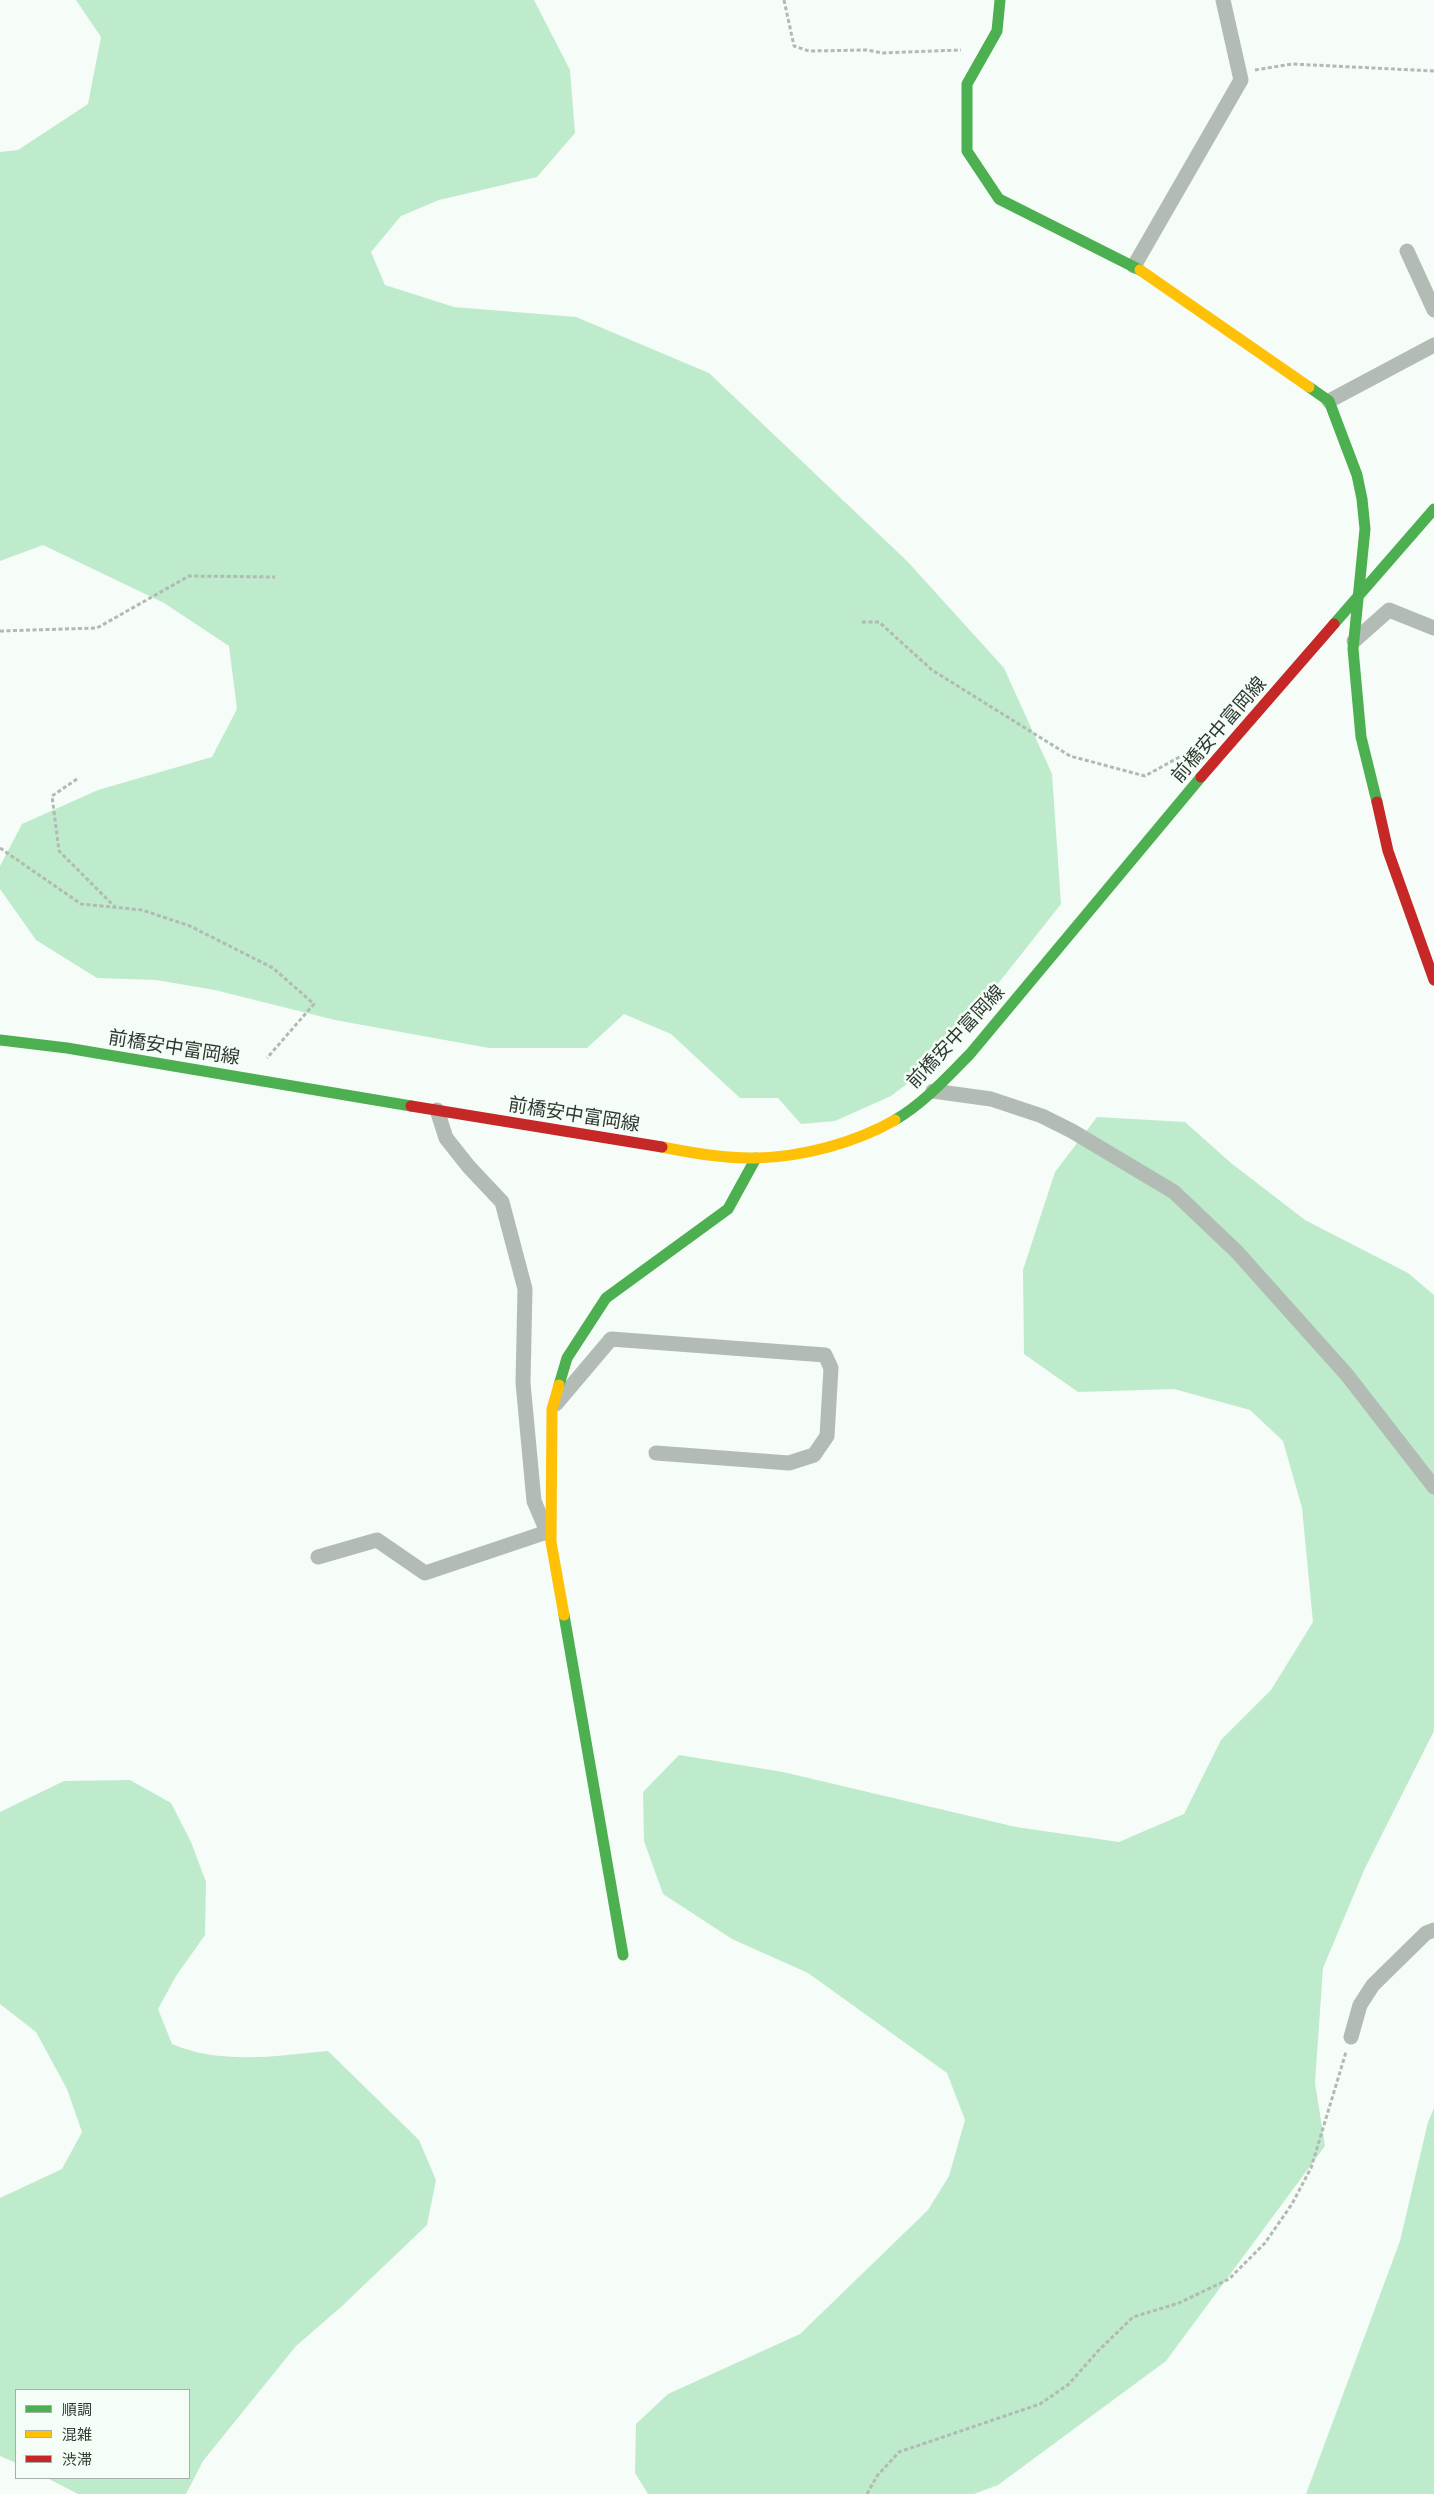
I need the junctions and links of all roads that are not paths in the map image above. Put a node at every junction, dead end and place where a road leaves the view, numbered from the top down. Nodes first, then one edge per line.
1 (1000, 0) edge
2 (1223, 0) edge
3 (1407, 251) dead end
4 (1134, 266) junction
5 (1434, 310) edge
6 (1434, 345) edge
7 (1329, 401) junction
8 (1434, 509) edge
9 (1357, 598) junction
10 (1434, 628) edge
11 (1354, 641) junction
12 (1434, 980) edge
13 (0, 1040) edge
14 (933, 1091) junction
15 (437, 1110) junction
16 (756, 1158) junction
17 (552, 1409) junction
18 (656, 1453) dead end
19 (1434, 1487) edge
20 (549, 1537) junction
21 (318, 1557) dead end
22 (1434, 1930) edge
23 (624, 1955) dead end
24 (1351, 2037) road end

1 - 4 street
2 - 4 street
3 - 5 street
4 - 7 street
6 - 7 street
7 - 9 street
8 - 9 street, 前橋安中富岡線
9 - 11 street
9 - 14 street, 前橋安中富岡線
10 - 11 street
11 - 12 street
13 - 15 street, 前橋安中富岡線
14 - 16 street, 前橋安中富岡線
14 - 19 street
15 - 16 street, 前橋安中富岡線
15 - 20 street
16 - 17 street
17 - 18 street
17 - 20 street
20 - 21 street
20 - 23 street
22 - 24 street

